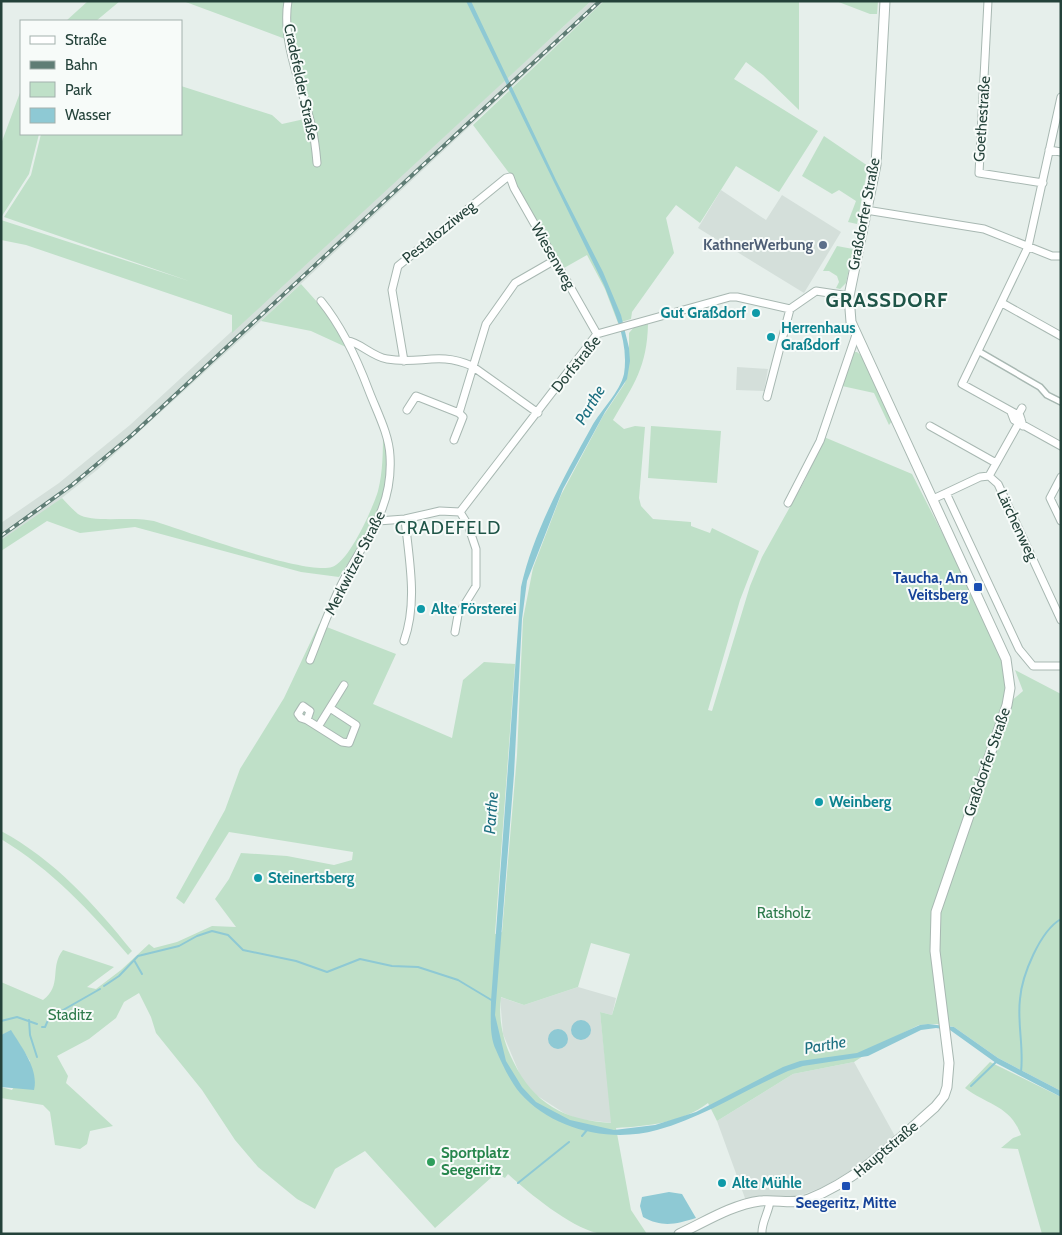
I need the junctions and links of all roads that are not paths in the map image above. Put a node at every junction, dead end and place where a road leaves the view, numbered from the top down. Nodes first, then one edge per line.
1 (288, 1) edge
2 (885, 1) edge
3 (988, 1) edge
4 (1061, 97) edge
5 (1049, 150) junction
6 (1061, 152) edge
7 (317, 163) dead end
8 (510, 177) joint
9 (1043, 183) junction
10 (866, 210) junction
11 (1028, 247) junction
12 (1061, 256) edge
13 (555, 260) junction
14 (849, 296) junction
15 (321, 301) dead end
16 (1002, 303) junction
17 (790, 309) junction
18 (597, 334) junction
19 (856, 335) junction
20 (1061, 336) edge
21 (348, 342) junction
22 (978, 351) junction
23 (404, 361) junction
24 (472, 366) junction
25 (767, 398) dead end
26 (1061, 402) edge
27 (1022, 408) dead end
28 (407, 410) dead end
29 (459, 413) junction
30 (538, 413) junction
31 (1018, 419) junction
32 (930, 426) dead end
33 (454, 440) dead end
34 (1061, 446) edge
35 (996, 463) junction
36 (989, 476) junction
37 (1061, 477) edge
38 (946, 493) junction
39 (933, 499) junction
40 (788, 503) dead end
41 (460, 512) junction
42 (405, 519) junction
43 (378, 521) junction
44 (1061, 521) edge
45 (1061, 620) edge
46 (455, 632) dead end
47 (404, 641) dead end
48 (310, 660) dead end
49 (1061, 666) edge
50 (344, 685) dead end
51 (330, 708) junction
52 (307, 720) dead end
53 (318, 727) junction
54 (945, 1036) joint
55 (770, 1201) junction
56 (679, 1234) edge
57 (762, 1234) edge

1 - 7 street, Cradefelder Straße
2 - 10 street, Graßdorfer Straße
3 - 9 street, Goethestraße
4 - 5 street
5 - 6 street
5 - 9 street
8 - 13 street, Wiesenweg
8 - 23 street, Pestalozziweg
9 - 11 street
10 - 11 street
10 - 14 street, Graßdorfer Straße
11 - 12 street
11 - 16 street
13 - 18 street, Wiesenweg
13 - 24 street
14 - 17 street
14 - 19 street, Graßdorfer Straße
15 - 21 street, Merkwitzer Straße
16 - 20 street
16 - 22 street
17 - 18 street, Dorfstraße
17 - 25 street
18 - 30 street, Dorfstraße
19 - 39 street, Graßdorfer Straße
19 - 40 street
21 - 23 street
21 - 43 street, Merkwitzer Straße
22 - 26 street
22 - 31 street
23 - 24 street
24 - 29 street
24 - 30 street
27 - 31 street
28 - 29 street
29 - 33 street
30 - 41 street, Dorfstraße
31 - 34 street
31 - 35 street
32 - 35 street
35 - 36 street
36 - 38 street, Lärchenweg
36 - 45 street, Lärchenweg
37 - 44 street
38 - 39 street
38 - 49 street
39 - 54 street, Graßdorfer Straße
41 - 42 street
41 - 46 street
42 - 43 street
42 - 47 street
43 - 48 street, Merkwitzer Straße
50 - 51 street
51 - 53 street
51 - 53 street
52 - 53 street
54 - 55 street, Hauptstraße
55 - 56 street, Hauptstraße
55 - 57 street

